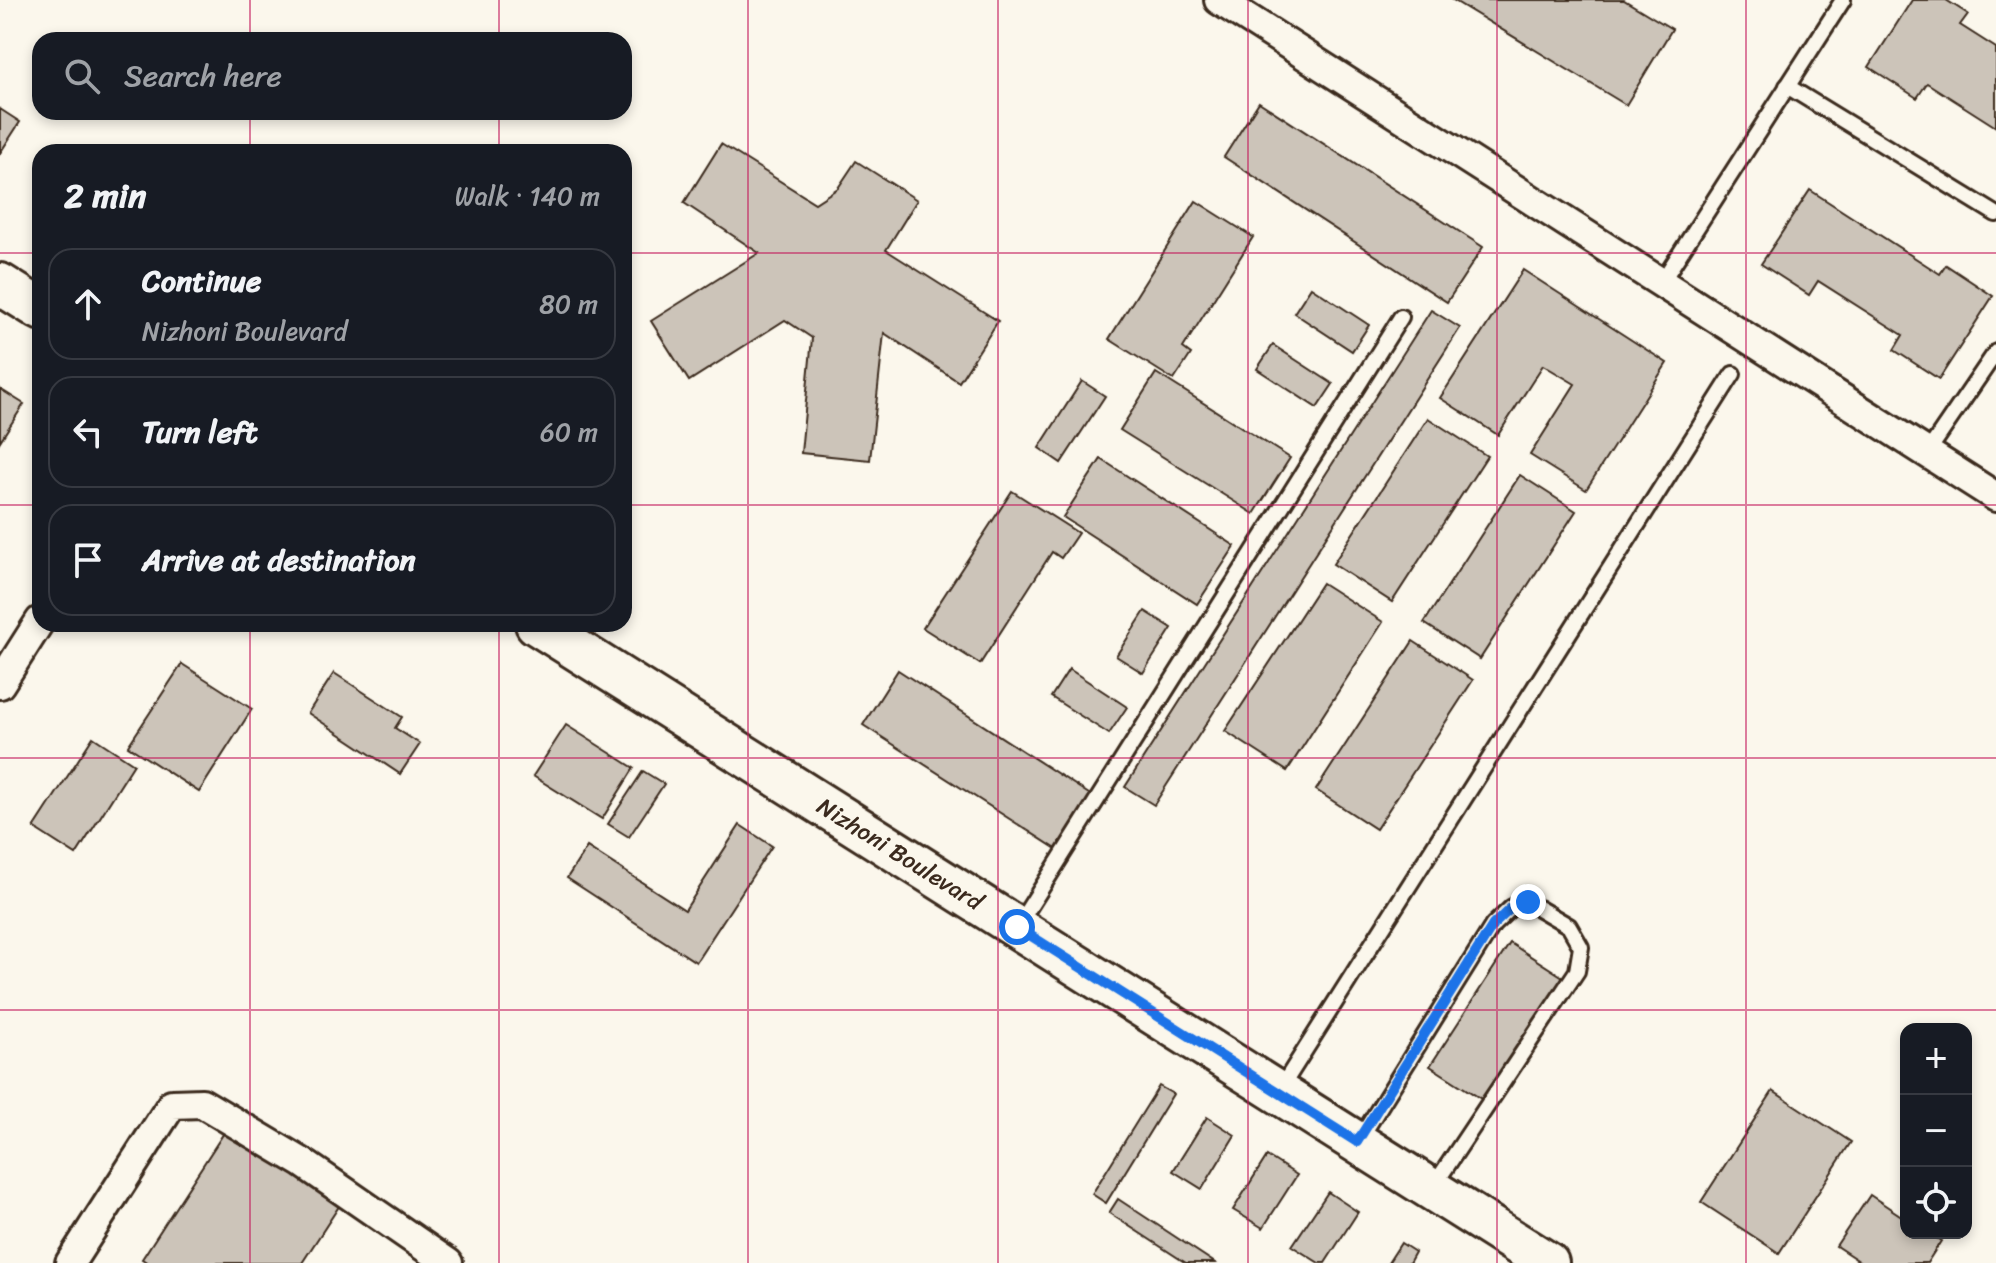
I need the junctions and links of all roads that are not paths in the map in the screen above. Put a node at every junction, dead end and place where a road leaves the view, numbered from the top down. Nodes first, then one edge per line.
1 (1219, 0) edge
2 (1843, 0) edge
3 (1787, 86) junction
4 (1996, 214) edge
5 (1661, 283) junction
6 (0, 284) edge
7 (32, 304) edge
8 (1401, 317) dead end
9 (1996, 352) edge
10 (1733, 374) dead end
11 (1927, 453) junction
12 (1996, 497) edge
13 (33, 632) edge
14 (549, 632) edge
15 (0, 684) edge
16 (1017, 927) junction
17 (1279, 1091) junction
18 (1357, 1142) junction
19 (1432, 1189) junction
20 (70, 1263) edge
21 (448, 1263) edge
22 (1548, 1263) edge

1 - 5 street
2 - 3 lane
3 - 4 lane
3 - 5 lane
5 - 11 street
6 - 7 main road
8 - 16 lane
9 - 11 lane
10 - 17 lane
11 - 12 street
13 - 15 street
14 - 16 main road, Nizhoni Boulevard
16 - 17 main road, Nizhoni Boulevard
17 - 18 main road, Nizhoni Boulevard
18 - 19 main road, Nizhoni Boulevard
18 - 19 lane
19 - 22 main road, Nizhoni Boulevard
20 - 21 street

